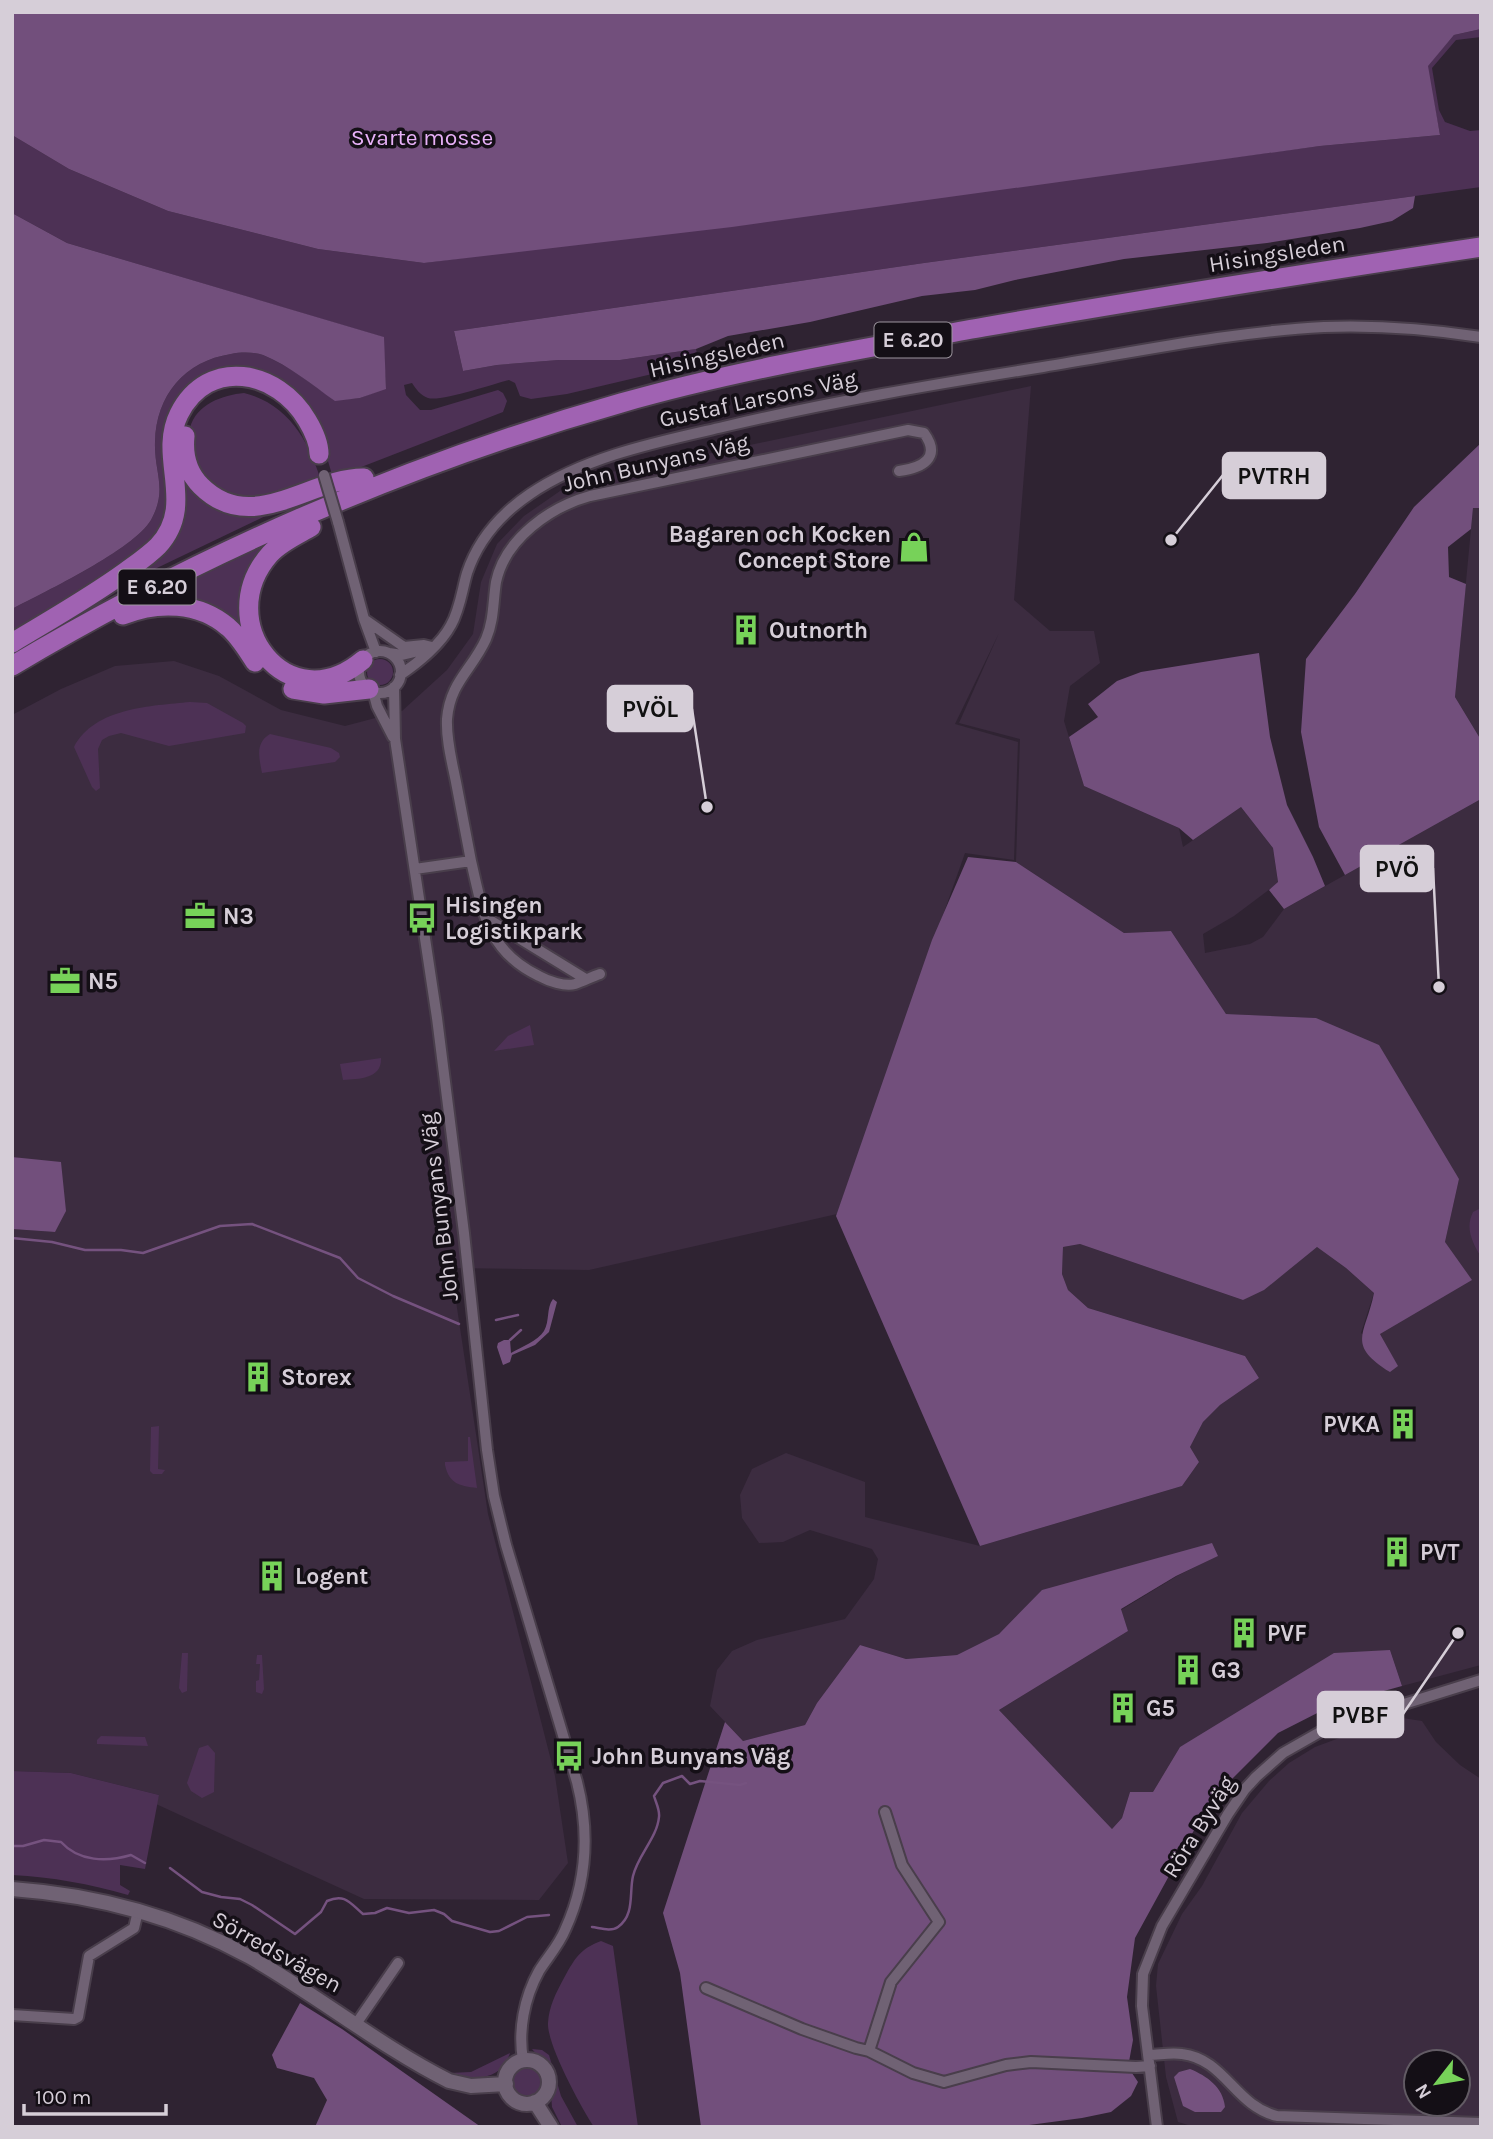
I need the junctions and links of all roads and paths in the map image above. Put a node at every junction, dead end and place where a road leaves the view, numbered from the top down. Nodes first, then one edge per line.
1 (1481, 235) edge
2 (1481, 247) edge
3 (1481, 337) edge
4 (319, 454) junction
5 (429, 466) junction
6 (899, 471) dead end
7 (364, 478) junction
8 (364, 619) junction
9 (59, 638) junction
10 (12, 643) edge
11 (432, 647) junction
12 (12, 652) edge
13 (388, 653) junction
14 (370, 656) junction
15 (12, 666) edge
16 (400, 675) junction
17 (394, 687) junction
18 (371, 690) junction
19 (395, 739) junction
20 (471, 861) junction
21 (415, 869) junction
22 (487, 918) junction
23 (600, 974) dead end
24 (584, 978) junction
25 (1481, 1680) edge
26 (885, 1812) dead end
27 (12, 1889) edge
28 (138, 1911) junction
29 (398, 1963) dead end
30 (706, 1988) dead end
31 (12, 2015) edge
32 (356, 2024) junction
33 (869, 2051) junction
34 (523, 2060) junction
35 (1149, 2060) junction
36 (506, 2084) junction
37 (536, 2102) junction
38 (1481, 2123) edge
39 (551, 2127) edge
40 (1157, 2127) edge

1 - 7 highway, Hisingsleden / E 6.20
2 - 5 highway, Hisingsleden / E 6.20
3 - 11 street, Gustaf Larsons Väg
4 - 7 highway
4 - 8 street, bridge
4 - 10 highway
5 - 9 highway, Hisingsleden / E 6.20
5 - 14 highway
6 - 20 street, John Bunyans Väg
7 - 12 highway, Hisingsleden / E 6.20
8 - 11 street
8 - 14 street
9 - 15 highway, Hisingsleden / E 6.20
9 - 18 highway
11 - 13 street
11 - 16 street, Gustaf Larsons Väg
13 - 14 street
13 - 16 street
14 - 18 street
16 - 17 street
17 - 18 street
17 - 19 street, John Bunyans Väg
18 - 19 street, John Bunyans Väg
19 - 21 street, John Bunyans Väg
20 - 21 street
20 - 22 street, John Bunyans Väg
21 - 34 street, John Bunyans Väg
22 - 24 street
22 - 24 street, John Bunyans Väg
23 - 24 street, John Bunyans Väg
25 - 35 street, Röra Byväg
26 - 33 street
27 - 28 street, Sörredsvägen
28 - 31 street
28 - 32 street, Sörredsvägen
29 - 32 street
30 - 33 street
32 - 36 street, Sörredsvägen
33 - 35 street
34 - 36 street
34 - 37 street
35 - 38 street
35 - 40 street, Röra Byväg
36 - 37 street
37 - 39 street

